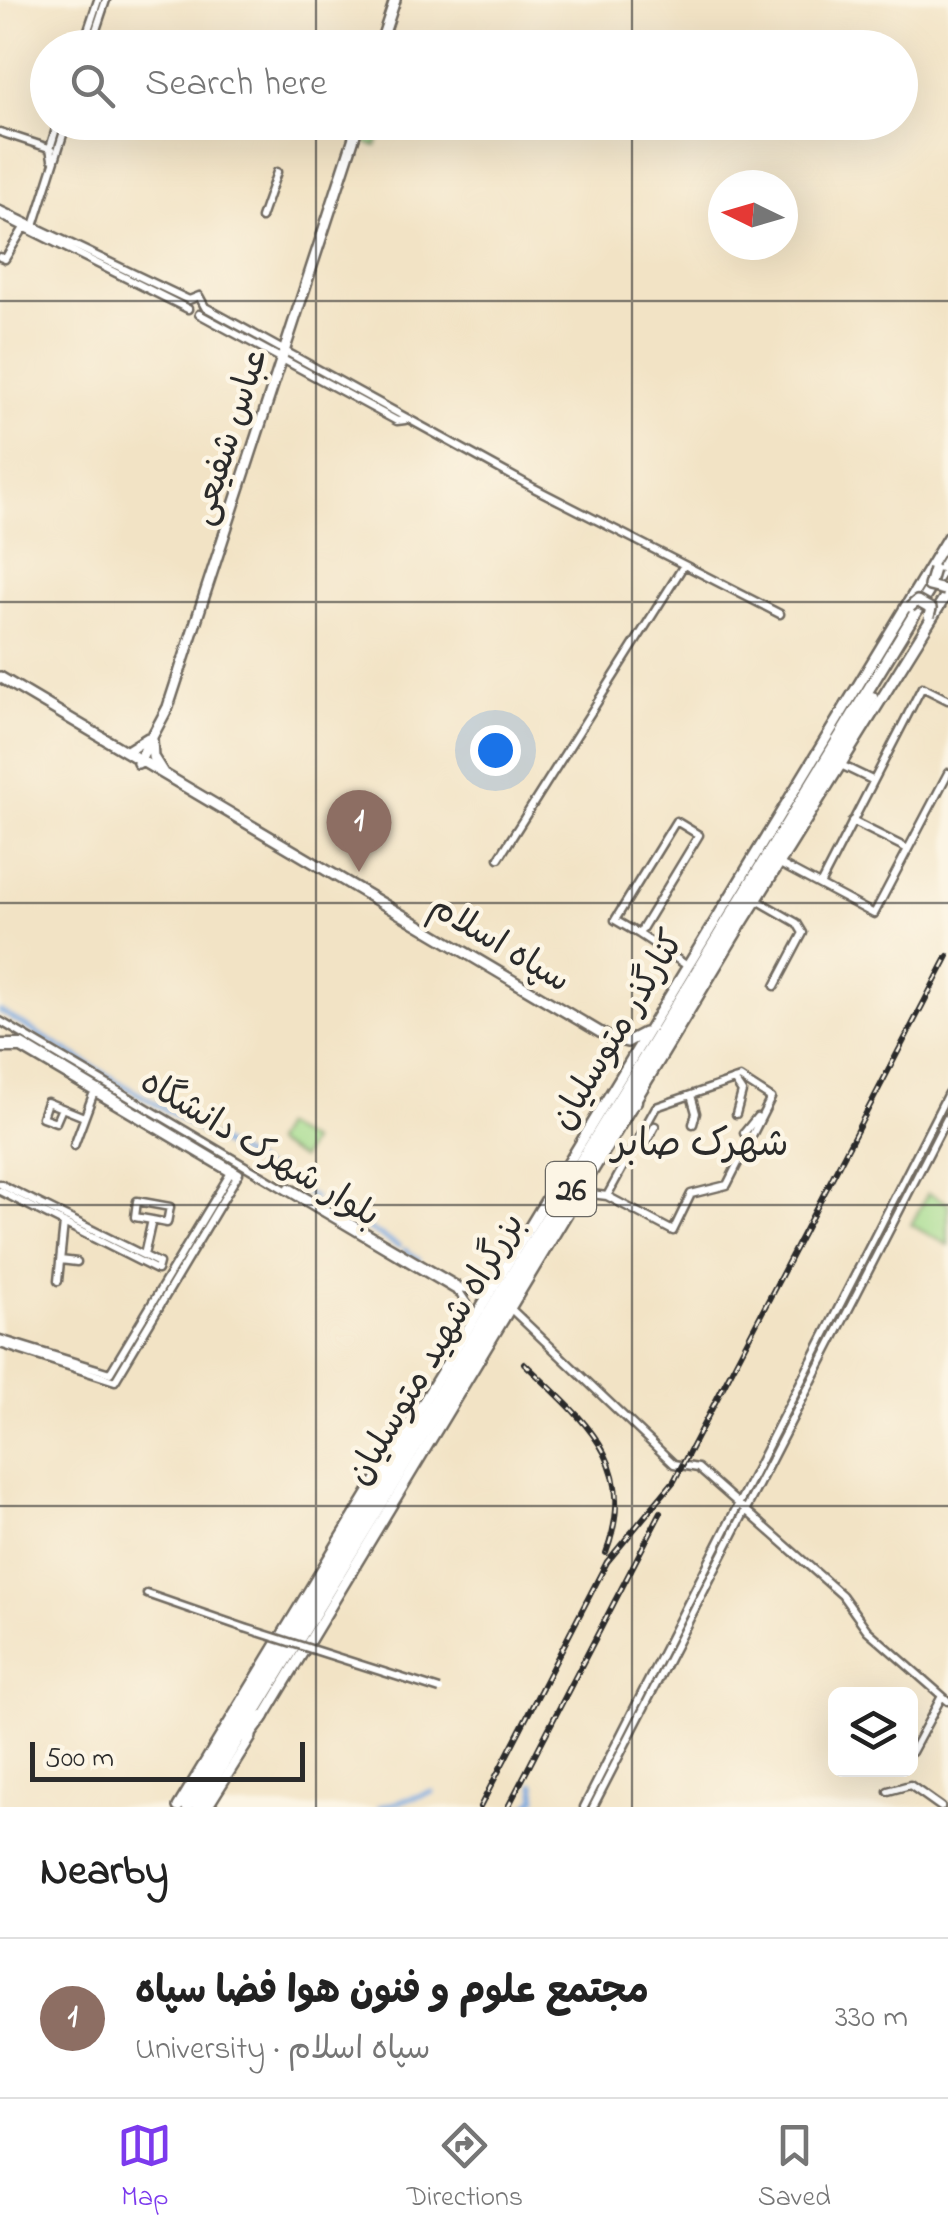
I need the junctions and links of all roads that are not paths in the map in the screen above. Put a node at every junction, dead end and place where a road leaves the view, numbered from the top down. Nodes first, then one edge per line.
1 (102, 0) edge
2 (397, 0) edge
3 (90, 30) edge
4 (94, 30) edge
5 (387, 30) edge
6 (0, 132) edge
7 (55, 140) edge
8 (58, 140) edge
9 (351, 140) edge
10 (54, 149) junction
11 (277, 172) dead end
12 (0, 212) edge
13 (261, 218) dead end
14 (28, 225) junction
15 (1, 256) edge
16 (188, 305) junction
17 (202, 310) junction
18 (281, 354) junction
19 (948, 537) edge
20 (948, 547) edge
21 (948, 560) edge
22 (684, 565) junction
23 (948, 572) edge
24 (947, 589) edge
25 (780, 614) dead end
26 (0, 677) edge
27 (862, 684) junction
28 (948, 700) edge
29 (860, 735) junction
30 (151, 737) junction
31 (136, 758) junction
32 (841, 765) junction
33 (828, 770) junction
34 (163, 773) junction
35 (948, 773) edge
36 (872, 780) junction
37 (174, 782) junction
38 (852, 821) junction
39 (783, 823) junction
40 (803, 824) junction
41 (908, 849) junction
42 (498, 858) dead end
43 (780, 864) junction
44 (820, 885) junction
45 (735, 886) junction
46 (757, 900) junction
47 (638, 934) junction
48 (686, 965) junction
49 (775, 986) dead end
50 (0, 1018) edge
51 (646, 1032) junction
52 (608, 1038) junction
53 (0, 1046) edge
54 (630, 1060) junction
55 (734, 1080) junction
56 (96, 1089) junction
57 (948, 1093) edge
58 (691, 1094) junction
59 (636, 1100) junction
60 (62, 1108) dead end
61 (761, 1113) junction
62 (736, 1114) dead end
63 (948, 1116) edge
64 (84, 1118) junction
65 (694, 1124) dead end
66 (652, 1130) junction
67 (744, 1132) dead end
68 (646, 1142) dead end
69 (74, 1146) dead end
70 (911, 1165) junction
71 (584, 1169) junction
72 (920, 1170) junction
73 (235, 1173) junction
74 (0, 1188) edge
75 (591, 1194) dead end
76 (606, 1196) junction
77 (152, 1220) junction
78 (70, 1224) junction
79 (132, 1254) junction
80 (144, 1255) junction
81 (399, 1255) junction
82 (60, 1260) junction
83 (178, 1260) junction
84 (76, 1262) dead end
85 (158, 1267) junction
86 (58, 1281) dead end
87 (498, 1282) junction
88 (162, 1287) junction
89 (474, 1291) junction
90 (466, 1300) junction
91 (509, 1308) junction
92 (468, 1333) junction
93 (0, 1342) edge
94 (24, 1350) junction
95 (815, 1354) junction
96 (824, 1358) junction
97 (433, 1390) junction
98 (391, 1474) junction
99 (742, 1506) junction
100 (345, 1566) junction
101 (147, 1594) dead end
102 (302, 1654) junction
103 (440, 1690) dead end
104 (945, 1698) edge
105 (264, 1716) joint
106 (624, 1738) junction
107 (918, 1742) edge
108 (888, 1791) dead end
109 (202, 1805) edge
110 (181, 1806) edge
111 (584, 1807) edge
112 (593, 1807) edge
113 (940, 1807) edge

1 - 3 street
1 - 4 street
2 - 5 main road
6 - 10 street
7 - 10 street
8 - 10 street
9 - 18 main road, عباس شفیعی
10 - 14 street
11 - 13 street
12 - 14 street
14 - 15 street
14 - 16 street
16 - 17 street
16 - 17 street
17 - 18 street
18 - 22 street
18 - 30 main road, عباس شفیعی
19 - 27 main road, کنارگذر متوسلیان
20 - 24 main road, bridge
21 - 39 highway, بزرگراه شهید متوسلیان
22 - 25 street
22 - 42 street
23 - 33 highway, بزرگراه شهید متوسلیان / 26
24 - 29 main road, کنارگذر متوسلیان
26 - 31 main road, سپاه اسلام
27 - 29 main road, bridge
27 - 45 main road, کنارگذر متوسلیان
28 - 36 street
29 - 32 main road, کنارگذر متوسلیان
30 - 31 main road, عباس شفیعی
30 - 34 main road
31 - 34 main road, سپاه اسلام
31 - 37 main road, سپاه اسلام
32 - 36 street
32 - 40 main road, کنارگذر متوسلیان
33 - 40 highway
33 - 71 highway, بزرگراه شهید متوسلیان / 26
34 - 37 main road, سپاه اسلام
35 - 41 street
36 - 38 street
37 - 52 main road, سپاه اسلام
38 - 41 street
38 - 44 street
39 - 45 highway
39 - 98 highway, بزرگراه شهید متوسلیان
40 - 43 main road, کنارگذر متوسلیان
41 - 44 street
43 - 44 street
43 - 46 main road, کنارگذر متوسلیان
45 - 48 main road, کنارگذر متوسلیان
46 - 49 street
46 - 59 main road, کنارگذر متوسلیان
47 - 47 street
47 - 48 street
48 - 51 main road, کنارگذر متوسلیان
50 - 81 street, بلوار شهرک دانشگاه
51 - 52 main road
51 - 54 main road, کنارگذر متوسلیان
52 - 54 main road, سپاه اسلام
53 - 56 street
54 - 87 main road, کنارگذر متوسلیان
55 - 58 street
55 - 61 street
55 - 62 street
56 - 64 street
56 - 73 street
57 - 70 street
58 - 65 street
58 - 66 street
59 - 71 highway
59 - 91 main road, کنارگذر متوسلیان
60 - 64 street
61 - 67 street
61 - 76 street
63 - 72 street
64 - 69 street
66 - 68 street
66 - 76 street
70 - 72 street
70 - 95 street
71 - 100 highway, بزرگراه شهید متوسلیان / 26
72 - 96 street
73 - 83 street
73 - 94 street
74 - 78 street
75 - 76 street
77 - 77 street
77 - 80 street
78 - 79 street
78 - 82 street
79 - 80 street
79 - 85 street
80 - 85 street
81 - 89 street, بلوار شهرک دانشگاه
81 - 90 street, بلوار شهرک دانشگاه
82 - 84 street
82 - 86 street
83 - 85 street
83 - 88 street
85 - 88 street
87 - 89 street
87 - 92 main road, کنارگذر متوسلیان
88 - 94 street
89 - 90 street
90 - 92 street
91 - 99 street
91 - 102 main road, کنارگذر متوسلیان
92 - 97 main road, کنارگذر متوسلیان
93 - 94 street
95 - 96 street
95 - 99 street
96 - 99 street
97 - 98 main road
97 - 110 main road, کنارگذر متوسلیان
98 - 110 highway, بزرگراه شهید متوسلیان
99 - 104 street
99 - 106 street
100 - 102 highway
100 - 109 highway, بزرگراه شهید متوسلیان / 26
101 - 103 street, bridge
102 - 105 main road, کنارگذر متوسلیان
104 - 107 street
105 - 109 highway
106 - 111 street
106 - 112 street
108 - 113 street

